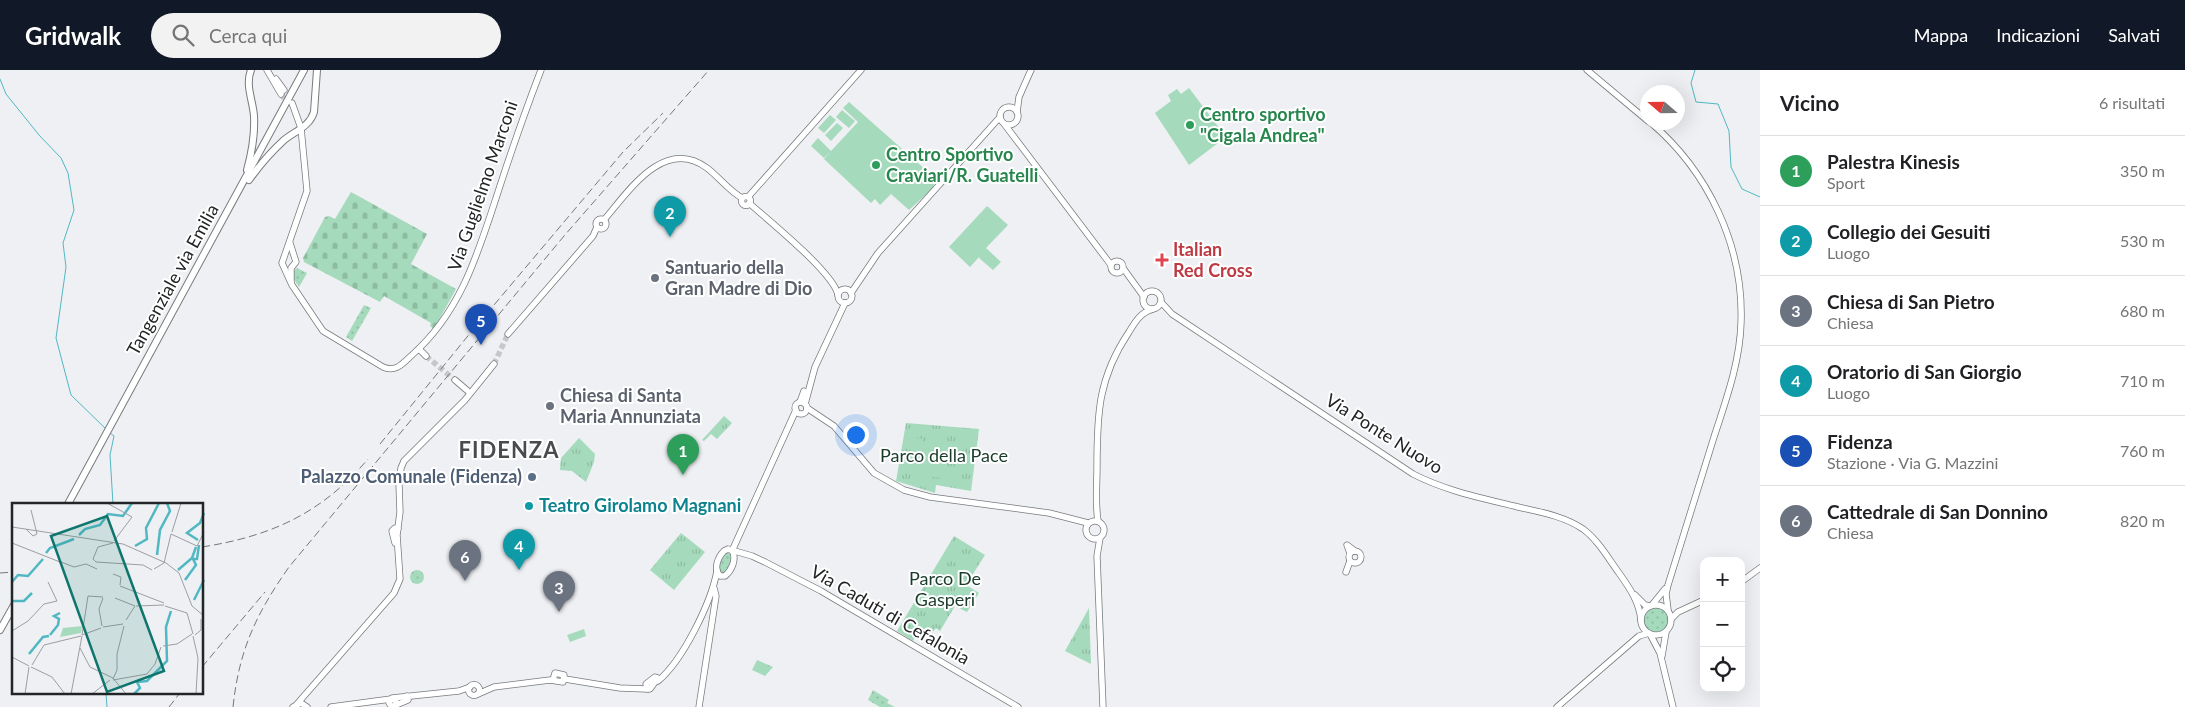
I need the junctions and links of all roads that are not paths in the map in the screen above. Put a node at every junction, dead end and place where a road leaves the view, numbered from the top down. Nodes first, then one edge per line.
1 (251, 70) edge
2 (268, 70) edge
3 (304, 70) edge
4 (317, 70) edge
5 (541, 70) edge
6 (861, 70) edge
7 (1032, 70) edge
8 (1587, 70) edge
9 (282, 92) tunnel mouth
10 (1019, 97) junction
11 (291, 105) tunnel mouth
12 (1011, 108) junction
13 (1017, 112) junction
14 (1640, 114) edge
15 (1000, 117) junction
16 (1017, 120) junction
17 (1005, 124) junction
18 (301, 129) junction
19 (990, 130) junction
20 (1657, 130) edge
21 (1016, 140) junction
22 (236, 196) junction
23 (746, 199) junction
24 (290, 242) junction
25 (285, 254) junction
26 (294, 255) junction
27 (1112, 264) junction
28 (283, 266) junction
29 (291, 268) junction
30 (1121, 271) junction
31 (1134, 284) junction
32 (292, 285) junction
33 (1150, 291) junction
34 (844, 295) junction
35 (1144, 300) junction
36 (1161, 302) junction
37 (1154, 308) junction
38 (1172, 314) junction
39 (1138, 318) junction
40 (508, 334) tunnel mouth
41 (419, 349) junction
42 (426, 356) tunnel mouth
43 (494, 364) tunnel mouth
44 (455, 380) tunnel mouth
45 (469, 393) junction
46 (804, 408) junction
47 (796, 410) junction
48 (784, 434) junction
49 (1096, 502) junction
50 (69, 503) edge
51 (1069, 519) junction
52 (1098, 521) junction
53 (1089, 522) junction
54 (1086, 532) junction
55 (1100, 538) junction
56 (1091, 539) junction
57 (730, 551) junction
58 (1353, 552) joint
59 (744, 555) junction
60 (1097, 556) junction
61 (734, 560) junction
62 (1760, 568) edge
63 (719, 573) junction
64 (1745, 579) edge
65 (1668, 585) junction
66 (1630, 590) junction
67 (712, 591) junction
68 (1700, 602) edge
69 (1651, 605) junction
70 (12, 609) edge
71 (1669, 611) junction
72 (1678, 612) junction
73 (1672, 619) junction
74 (1641, 623) junction
75 (0, 630) edge
76 (1666, 632) junction
77 (1649, 634) junction
78 (1639, 636) junction
79 (1662, 663) junction
80 (478, 686) junction
81 (470, 687) junction
82 (486, 688) junction
83 (309, 690) junction
84 (459, 692) junction
85 (478, 694) junction
86 (471, 695) junction
87 (408, 698) junction
88 (391, 700) junction
89 (295, 705) edge
90 (307, 706) edge
91 (331, 707) edge
92 (699, 707) edge
93 (1018, 707) edge
94 (1103, 707) edge
95 (1557, 707) edge
96 (1673, 707) edge

1 - 22 main road
2 - 9 street
3 - 22 main road, Tangenziale via Emilia
4 - 18 main road
5 - 41 street, Via Guglielmo Marconi
6 - 23 street
7 - 10 street
8 - 14 street
10 - 12 street
10 - 13 street
11 - 18 street
12 - 13 street
12 - 15 street
13 - 16 street
15 - 17 street
15 - 19 street
16 - 17 street
16 - 21 street
17 - 19 street
17 - 21 street
18 - 22 main road
18 - 24 street
19 - 34 street
20 - 65 street
21 - 27 street
22 - 50 main road, Tangenziale via Emilia
23 - 34 street
23 - 40 street
24 - 25 street
24 - 26 street
25 - 26 street
25 - 28 street
26 - 29 street
27 - 30 street, Via Ponte Nuovo
27 - 30 street, Via Ponte Nuovo
28 - 29 street
28 - 32 street, Via Guglielmo Marconi
29 - 32 street
30 - 31 street, Via Ponte Nuovo
31 - 33 street, Via Ponte Nuovo
31 - 35 street, Via Ponte Nuovo
32 - 41 street, Via Guglielmo Marconi
33 - 35 street
33 - 36 street, Via Ponte Nuovo
34 - 46 street
35 - 37 street, Via Ponte Nuovo
35 - 39 street
36 - 37 street
36 - 38 street, Via Ponte Nuovo
37 - 38 street, Via Ponte Nuovo
37 - 39 street
38 - 66 street, Via Ponte Nuovo
39 - 49 street
41 - 42 street
43 - 45 street
44 - 45 street
45 - 83 street
46 - 47 street
46 - 47 street
46 - 48 street
46 - 51 street
47 - 48 street
48 - 57 street
49 - 52 street
49 - 53 street
51 - 53 street
51 - 54 street
52 - 53 street
52 - 55 street
53 - 54 street
54 - 56 street
55 - 56 street
55 - 60 street
56 - 60 street
57 - 59 street, Via Caduti di Cefalonia
57 - 61 street
57 - 63 street
58 - 58 street
59 - 61 street
59 - 93 street, Via Caduti di Cefalonia
60 - 94 street
61 - 63 street
62 - 64 street
63 - 67 street
65 - 69 street
65 - 71 street
66 - 69 street, Via Ponte Nuovo
66 - 74 street, Via Ponte Nuovo
67 - 82 street
67 - 92 street
68 - 72 street
69 - 71 street
69 - 74 street
70 - 75 main road
71 - 72 street
71 - 73 street
72 - 73 street
73 - 76 street
74 - 77 street
74 - 78 street
76 - 77 street
76 - 79 street
77 - 78 street
77 - 79 street
78 - 95 street
79 - 96 street
80 - 81 street
80 - 82 street
80 - 85 street
81 - 84 street
81 - 86 street
82 - 85 street
83 - 89 street
83 - 90 street
84 - 86 street
84 - 87 street
85 - 86 street
87 - 88 street
87 - 88 street
88 - 91 street
89 - 90 street

